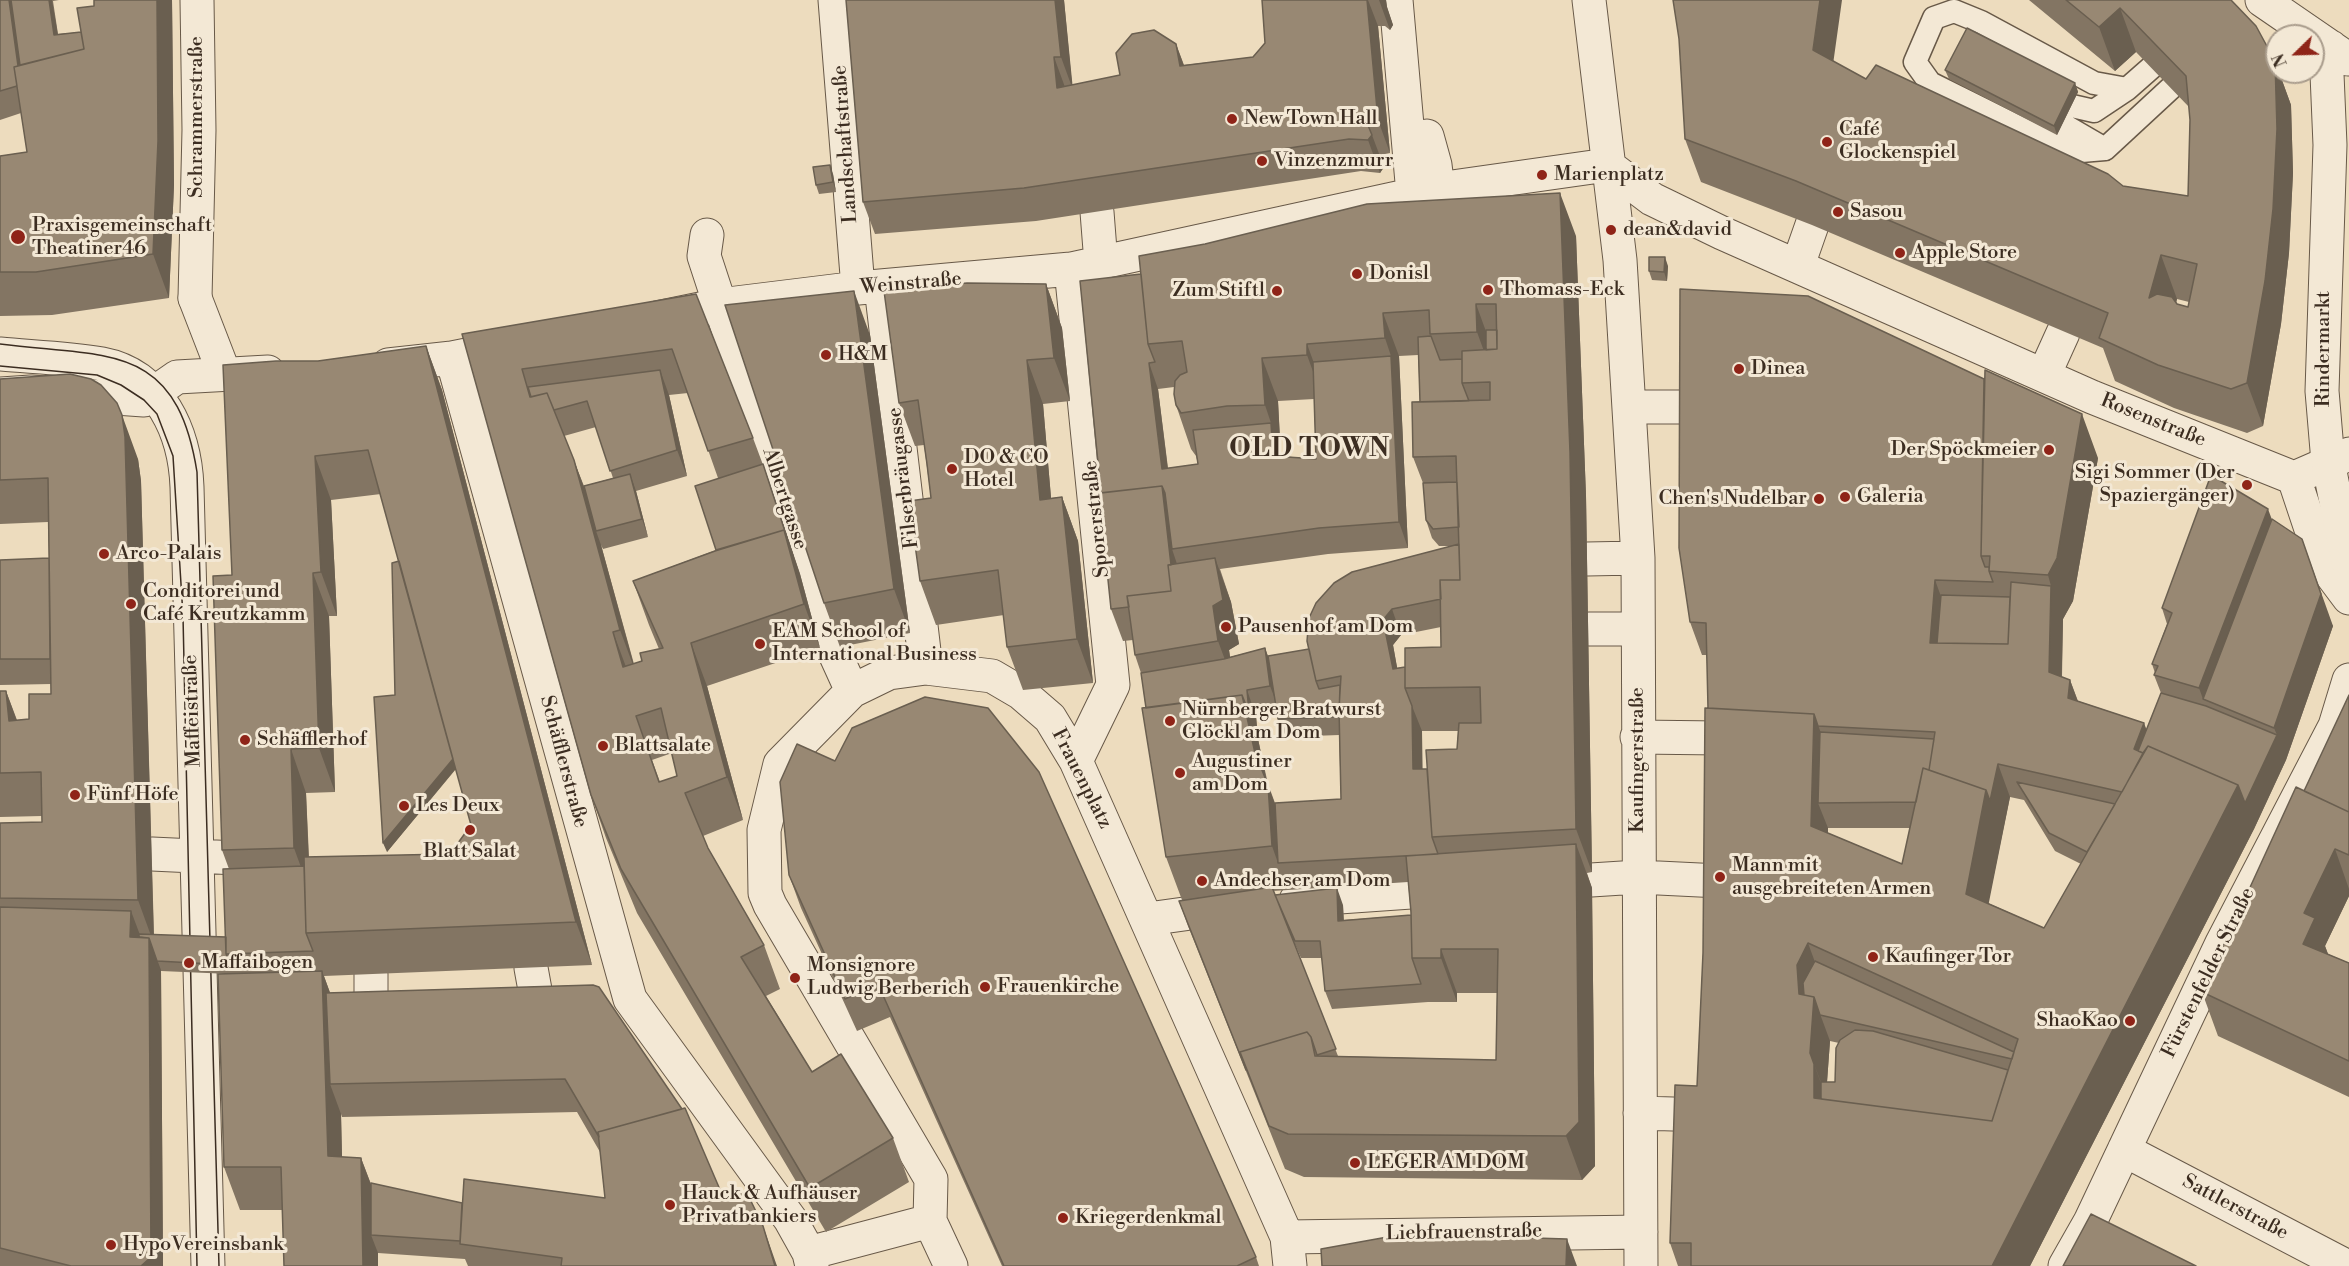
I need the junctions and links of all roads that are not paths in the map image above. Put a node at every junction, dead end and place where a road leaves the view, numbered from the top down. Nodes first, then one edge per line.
1 (197, 0) edge
2 (835, 0) edge
3 (1396, 0) edge
4 (1589, 0) edge
5 (2260, 7) edge
6 (2340, 54) edge
7 (2152, 67) edge
8 (2172, 87) edge
9 (2127, 89) junction
10 (2105, 149) junction
11 (1607, 165) junction
12 (1421, 178) junction
13 (1097, 212) edge
14 (1812, 225) edge
15 (2338, 238) edge
16 (702, 242) dead end
17 (1620, 260) junction
18 (1653, 260) edge
19 (1798, 265) junction
20 (1086, 266) junction
21 (869, 288) junction
22 (720, 305) junction
23 (627, 323) edge
24 (2063, 333) edge
25 (545, 339) edge
26 (0, 354) edge
27 (452, 358) junction
28 (363, 368) edge
29 (294, 371) edge
30 (224, 372) junction
31 (2044, 375) junction
32 (154, 392) junction
33 (0, 394) edge
34 (1629, 407) junction
35 (1691, 407) edge
36 (2338, 458) edge
37 (2294, 478) junction
38 (1638, 558) junction
39 (1587, 559) dead end
40 (2349, 565) edge
41 (2349, 598) edge
42 (1589, 629) dead end
43 (1637, 629) junction
44 (926, 668) junction
45 (2349, 680) edge
46 (1149, 681) edge
47 (1113, 685) junction
48 (852, 691) junction
49 (1637, 737) junction
50 (1720, 738) edge
51 (1076, 761) junction
52 (152, 854) dead end
53 (198, 856) junction
54 (237, 858) edge
55 (1638, 877) junction
56 (1720, 881) edge
57 (1148, 919) junction
58 (500, 991) edge
59 (406, 993) edge
60 (336, 995) edge
61 (630, 999) junction
62 (234, 1000) edge
63 (202, 1001) junction
64 (1640, 1113) junction
65 (1673, 1114) edge
66 (2124, 1150) junction
67 (930, 1221) junction
68 (1641, 1232) junction
69 (1289, 1252) edge
70 (810, 1260) edge
71 (208, 1266) edge
72 (951, 1266) edge
73 (1641, 1266) edge
74 (2066, 1266) edge
75 (2346, 1266) edge

1 - 30 street, Schrammerstraße
2 - 21 street, Landschaftstraße
3 - 12 street
4 - 11 street
5 - 6 street, Rindermarkt
6 - 15 street, Rindermarkt
7 - 9 lane
8 - 10 lane
9 - 10 lane
9 - 10 lane
11 - 12 street
11 - 17 street, Kaufingerstraße
11 - 19 street, Rosenstraße
12 - 20 street, Weinstraße
13 - 20 street
14 - 19 street
15 - 36 street, Rindermarkt
16 - 22 street
17 - 18 street
17 - 34 street, Kaufingerstraße
19 - 31 street, Rosenstraße
20 - 21 street, Weinstraße
20 - 47 street, Sporerstraße
21 - 22 street, Weinstraße
21 - 44 street, Filserbräugasse
22 - 23 street, Weinstraße
22 - 48 street, Albertgasse
24 - 31 street
25 - 27 street
26 - 32 street
27 - 28 street
27 - 61 street, Schäfflerstraße
29 - 30 street
30 - 32 street
31 - 37 street, Rosenstraße
32 - 33 street
32 - 53 street, Maffeistraße
34 - 35 street
34 - 38 street, Kaufingerstraße
36 - 37 street
36 - 40 street
37 - 41 street
38 - 39 street
38 - 43 street, Kaufingerstraße
42 - 43 street
43 - 49 street, Kaufingerstraße
44 - 48 street, Frauenplatz
44 - 51 street, Frauenplatz
45 - 66 street, Fürstenfelder Straße
46 - 47 street
47 - 51 street
48 - 67 street, Frauenplatz
49 - 50 street
49 - 55 street, Kaufingerstraße
51 - 57 street, Frauenplatz
52 - 53 street
53 - 54 street
53 - 63 street, Maffeistraße
55 - 56 street
55 - 57 street
55 - 64 street, Kaufingerstraße
57 - 69 street, Frauenplatz
58 - 61 street
59 - 60 street
61 - 70 street, Schäfflerstraße
62 - 63 street
63 - 71 street, Maffeistraße
64 - 65 street
64 - 68 street, Kaufingerstraße
66 - 74 street, Fürstenfelder Straße
66 - 75 street, Sattlerstraße
67 - 70 street
67 - 72 street, Frauenplatz
68 - 69 street, Liebfrauenstraße
68 - 73 street, Kaufingerstraße

